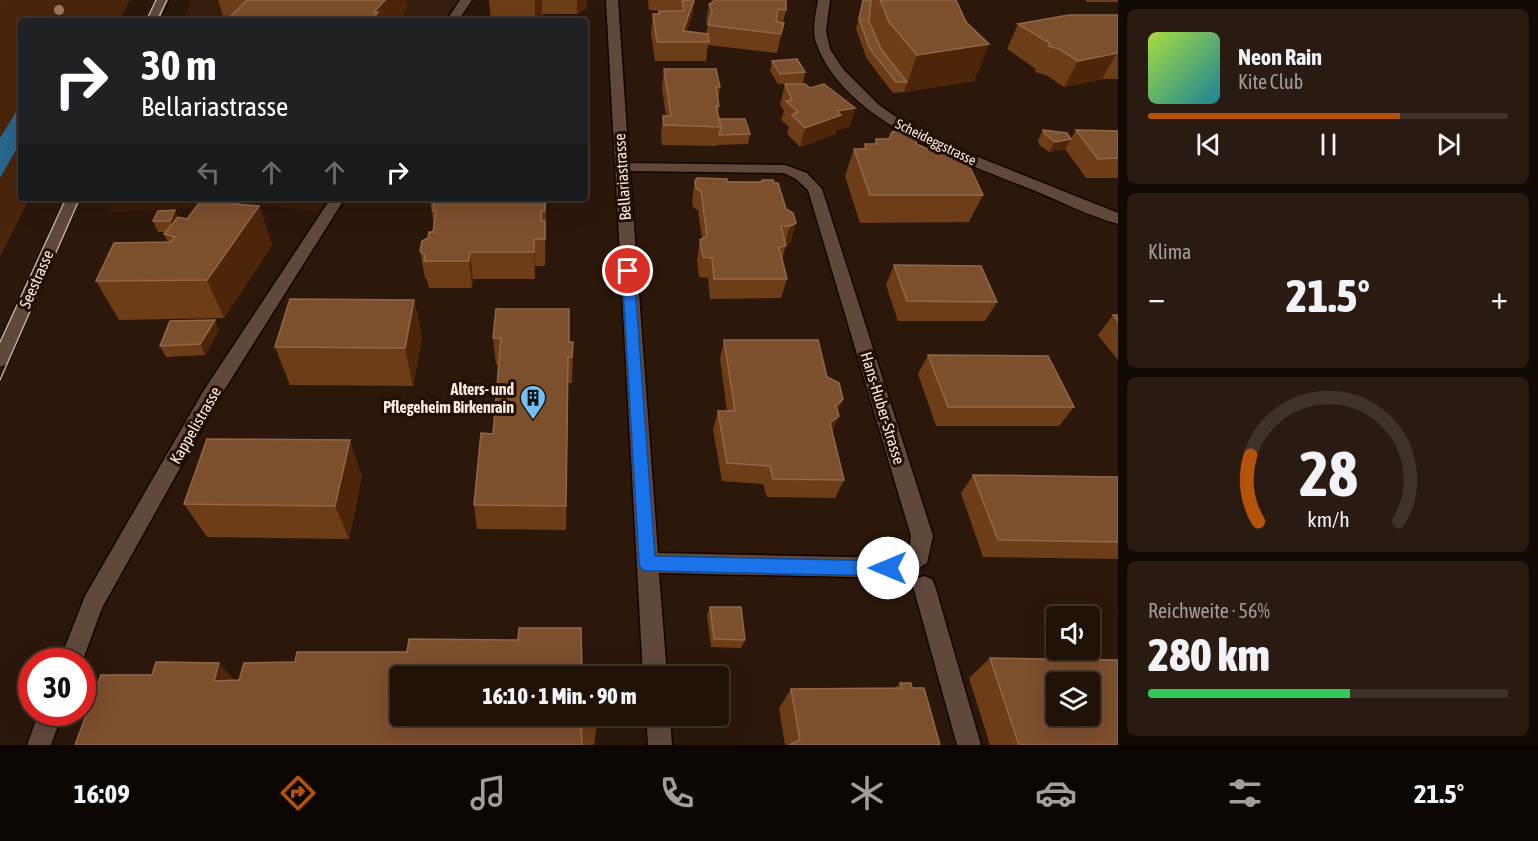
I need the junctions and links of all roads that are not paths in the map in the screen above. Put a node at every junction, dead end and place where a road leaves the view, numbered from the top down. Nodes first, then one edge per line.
1 (162, 0) edge
2 (466, 0) edge
3 (612, 0) edge
4 (824, 0) edge
5 (154, 18) edge
6 (454, 18) edge
7 (621, 167) junction
8 (72, 201) edge
9 (336, 201) edge
10 (1118, 219) edge
11 (0, 360) edge
12 (647, 563) junction
13 (924, 586) dead end
14 (76, 648) edge
15 (654, 666) edge
16 (46, 726) edge
17 (659, 726) edge
18 (39, 745) edge
19 (660, 745) edge
20 (969, 745) edge

1 - 5 street
2 - 6 street
3 - 7 street, Bellariastrasse
4 - 10 street, Scheideggstrasse
7 - 12 street, Bellariastrasse
7 - 12 street, Hans-Huber-Strasse
8 - 11 street, Seestrasse
9 - 14 street, Kappelistrasse
12 - 15 street, Bellariastrasse
13 - 20 street
16 - 18 street
17 - 19 street

